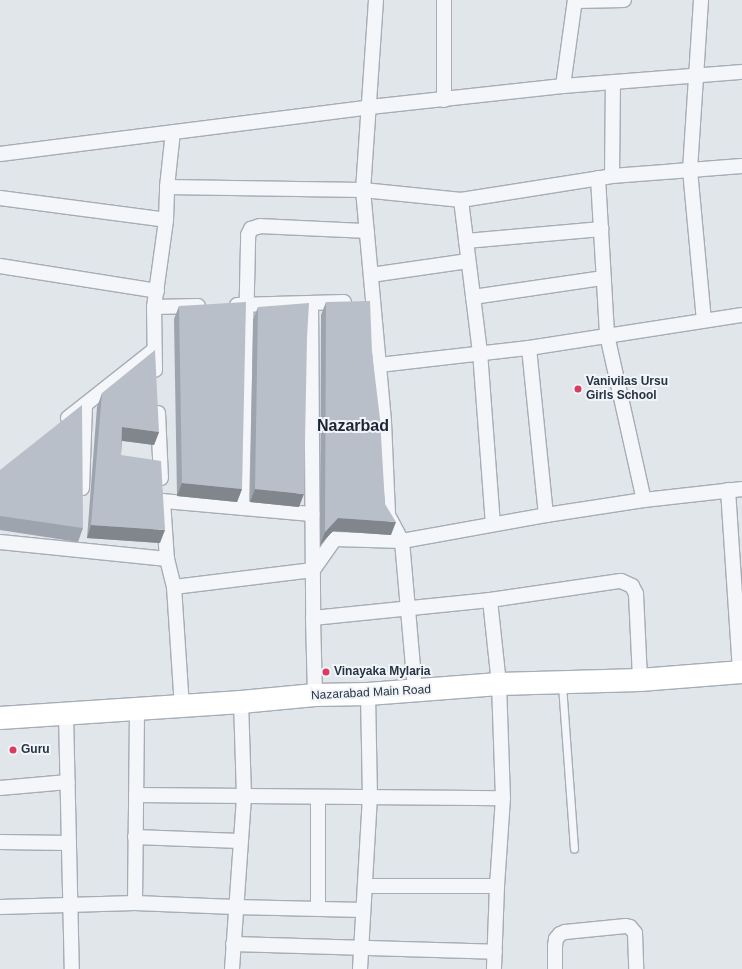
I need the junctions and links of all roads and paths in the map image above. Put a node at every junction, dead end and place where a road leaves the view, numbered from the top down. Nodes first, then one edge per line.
1 (376, 0) edge
2 (444, 0) edge
3 (624, 0) edge
4 (701, 0) edge
5 (575, 1) edge
6 (742, 72) edge
7 (696, 75) junction
8 (613, 82) junction
9 (563, 86) junction
10 (444, 100) junction
11 (370, 107) junction
12 (173, 132) junction
13 (0, 154) edge
14 (742, 166) edge
15 (690, 170) junction
16 (605, 177) junction
17 (167, 187) junction
18 (363, 190) junction
19 (0, 198) edge
20 (461, 200) junction
21 (166, 220) junction
22 (601, 229) junction
23 (367, 231) junction
24 (466, 241) junction
25 (468, 261) junction
26 (0, 266) edge
27 (371, 275) junction
28 (604, 278) junction
29 (157, 291) junction
30 (472, 297) junction
31 (374, 302) junction
32 (311, 303) junction
33 (223, 305) edge
34 (246, 305) junction
35 (208, 306) edge
36 (154, 307) junction
37 (742, 315) edge
38 (704, 320) junction
39 (608, 335) junction
40 (529, 348) junction
41 (154, 350) junction
42 (480, 352) junction
43 (379, 365) junction
44 (156, 382) edge
45 (157, 398) edge
46 (85, 405) junction
47 (54, 429) edge
48 (735, 490) edge
49 (644, 500) junction
50 (163, 501) junction
51 (82, 504) edge
52 (242, 508) junction
53 (312, 514) junction
54 (546, 515) junction
55 (493, 524) junction
56 (80, 535) edge
57 (402, 541) junction
58 (0, 542) edge
59 (80, 550) junction
60 (166, 559) junction
61 (313, 570) junction
62 (174, 587) junction
63 (490, 600) junction
64 (408, 608) junction
65 (313, 618) junction
66 (741, 672) edge
67 (640, 680) junction
68 (562, 682) junction
69 (499, 684) junction
70 (415, 691) junction
71 (368, 694) junction
72 (315, 695) junction
73 (241, 702) junction
74 (182, 706) junction
75 (137, 709) junction
76 (66, 714) junction
77 (0, 718) edge
78 (68, 782) junction
79 (0, 788) edge
80 (136, 795) junction
81 (244, 796) junction
82 (318, 797) junction
83 (370, 798) junction
84 (503, 798) junction
85 (135, 837) junction
86 (240, 841) junction
87 (0, 842) edge
88 (69, 843) junction
89 (574, 849) dead end
90 (365, 886) junction
91 (497, 886) junction
92 (135, 903) junction
93 (70, 906) junction
94 (0, 907) edge
95 (236, 908) junction
96 (318, 909) junction
97 (363, 910) junction
98 (233, 944) junction
99 (361, 947) junction
100 (495, 952) junction
101 (72, 969) edge
102 (232, 969) edge
103 (360, 969) edge
104 (494, 969) edge
105 (555, 969) edge
106 (636, 969) edge

1 - 11 street
2 - 10 street
3 - 5 street
4 - 7 street
5 - 9 street
6 - 7 street
7 - 8 street
7 - 15 street
8 - 9 street
8 - 16 street
9 - 10 street
10 - 11 street
11 - 12 street
11 - 18 street
12 - 13 street
12 - 17 street
14 - 15 street
15 - 16 street
15 - 38 street
16 - 20 street
16 - 22 street
17 - 18 street
17 - 21 street
18 - 20 street
18 - 23 street
19 - 21 street
20 - 24 street
21 - 29 street
22 - 24 street
22 - 28 street
23 - 27 street
23 - 34 street
24 - 25 street
25 - 27 street
25 - 30 street
26 - 29 street
27 - 31 street
28 - 30 street
28 - 39 street
29 - 36 street
30 - 42 street
31 - 32 street
31 - 43 street
32 - 34 street
32 - 53 street
33 - 34 street
34 - 52 street
35 - 36 street
36 - 41 street
37 - 38 street
38 - 39 street
39 - 40 street
39 - 49 street
40 - 42 street
40 - 54 street
41 - 44 street
41 - 46 street
42 - 43 street
42 - 55 street
43 - 57 street
45 - 50 street
46 - 47 street
46 - 51 street
48 - 49 street
48 - 66 street
49 - 54 street
50 - 52 street
50 - 60 street
52 - 53 street
53 - 61 street
54 - 55 street
55 - 57 street
56 - 59 street
57 - 61 street
57 - 64 street
58 - 59 street
59 - 60 street
60 - 62 street
61 - 62 street
61 - 65 street
62 - 74 street
63 - 64 street
63 - 67 street
63 - 69 street
64 - 65 street
64 - 70 street
65 - 72 street
66 - 67 main road, Nazarabad Main Road
67 - 68 main road, Nazarabad Main Road
68 - 69 main road, Nazarabad Main Road
68 - 89 lane
69 - 70 main road, Nazarabad Main Road
69 - 84 street
70 - 71 main road, Nazarabad Main Road
71 - 72 main road, Nazarabad Main Road
71 - 83 street
72 - 73 main road, Nazarabad Main Road
73 - 74 main road, Nazarabad Main Road
73 - 81 street
74 - 75 main road, Nazarabad Main Road
75 - 76 main road, Nazarabad Main Road
75 - 80 street
76 - 77 main road, Nazarabad Main Road
76 - 78 street
78 - 79 street
78 - 88 street
80 - 81 street
80 - 85 street
81 - 82 street
81 - 86 street
82 - 83 street
82 - 96 street
83 - 84 street
83 - 90 street
84 - 91 street
85 - 86 street
85 - 92 street
86 - 95 street
87 - 88 street
88 - 93 street
90 - 91 street
90 - 97 street
91 - 100 street
92 - 93 street
92 - 95 street
93 - 94 street
93 - 101 street
95 - 96 street
95 - 98 street
96 - 97 street
97 - 99 street
98 - 99 street
98 - 102 street
99 - 100 street
99 - 103 street
100 - 104 street
105 - 106 street

